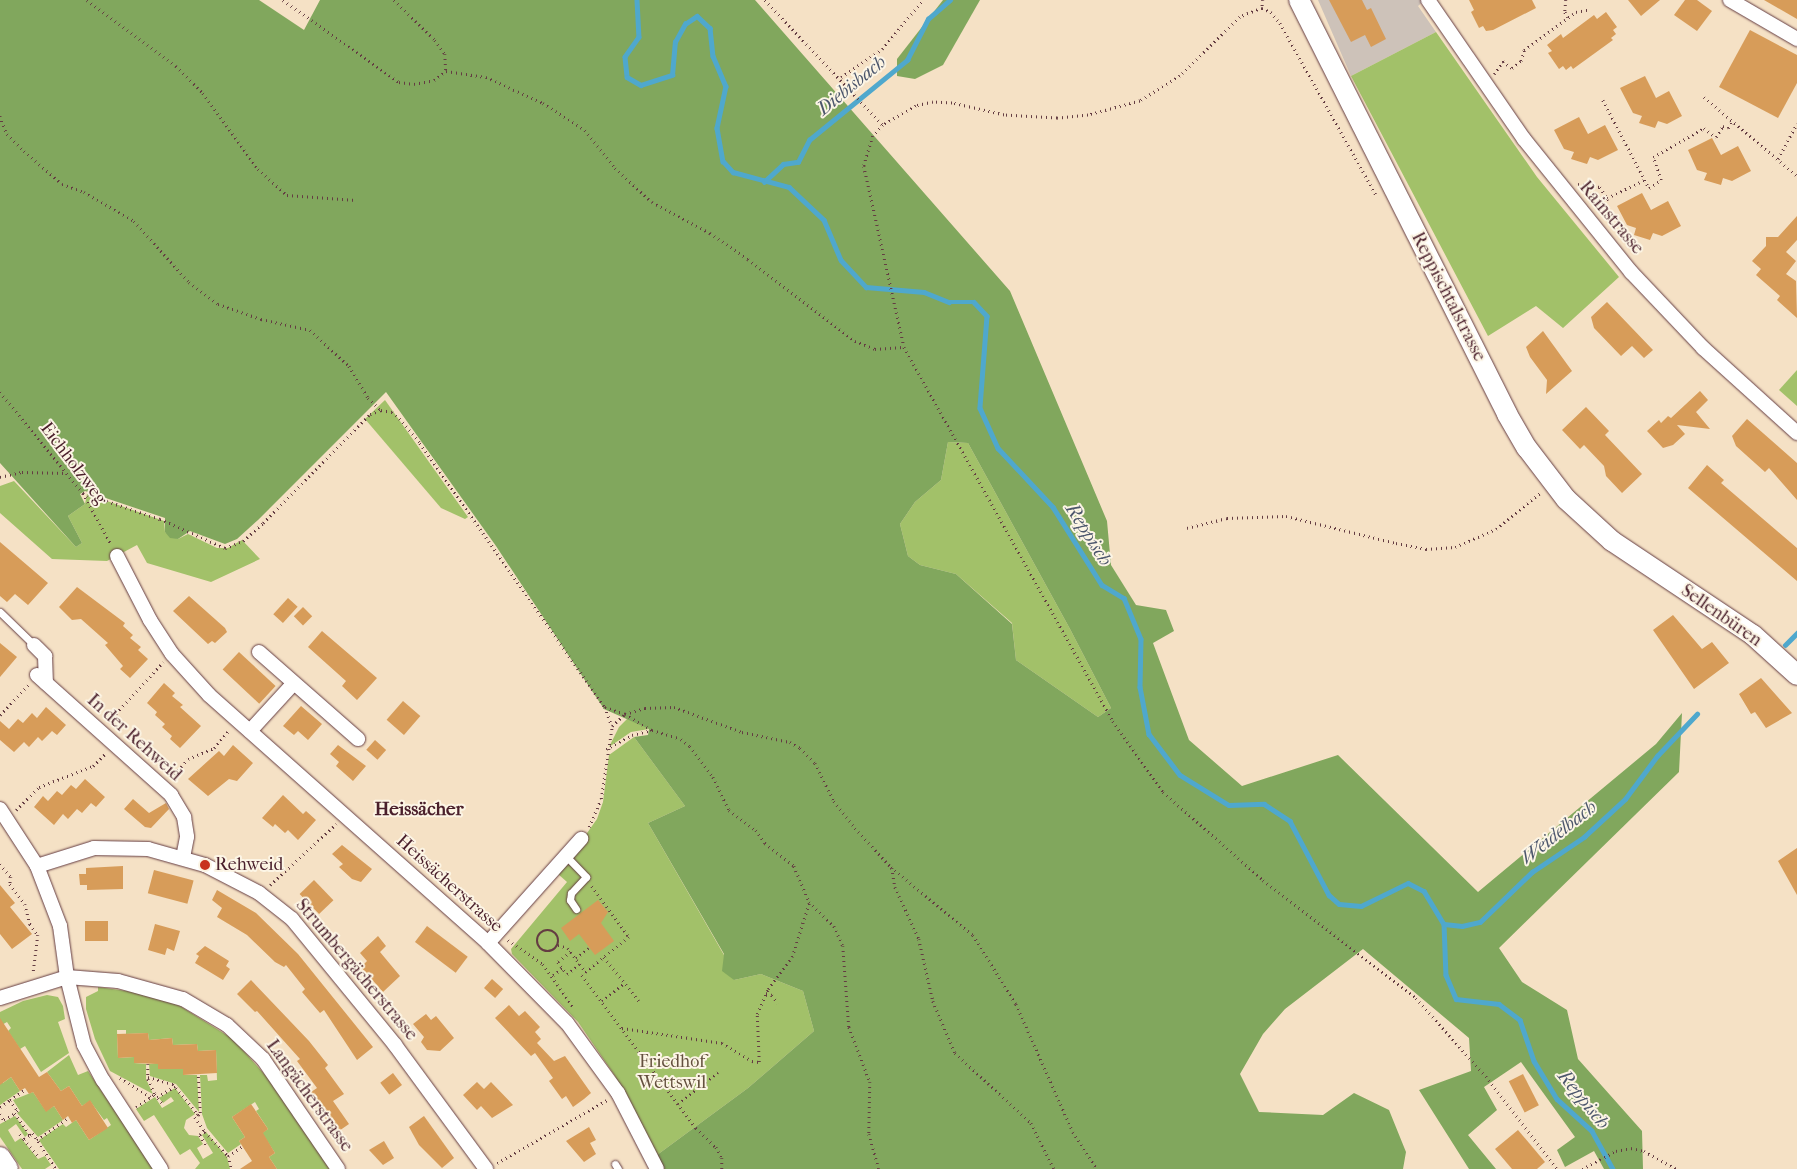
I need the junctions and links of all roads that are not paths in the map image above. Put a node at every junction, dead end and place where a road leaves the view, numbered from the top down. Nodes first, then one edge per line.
1 (1299, 0) edge
2 (1428, 0) edge
3 (1730, 0) edge
4 (1797, 39) edge
5 (1797, 433) edge
6 (117, 556) road end
7 (1640, 562) joint
8 (0, 612) edge
9 (34, 645) joint
10 (259, 652) dead end
11 (1797, 675) edge
12 (293, 684) junction
13 (250, 731) junction
14 (358, 739) dead end
15 (0, 809) edge
16 (581, 839) road end
17 (566, 856) junction
18 (183, 857) junction
19 (37, 866) junction
20 (576, 909) dead end
21 (488, 943) junction
22 (67, 977) junction
23 (0, 998) edge
24 (0, 1157) edge
25 (492, 1166) edge
26 (8, 1169) edge
27 (161, 1169) edge
28 (338, 1169) edge
29 (657, 1169) edge

1 - 7 main road, Reppischtalstrasse
2 - 5 street, Rainstrasse
3 - 4 street
6 - 13 street, Heissächerstrasse
7 - 11 main road, Sellenbüren
8 - 9 lane
9 - 18 street, In der Rehweid
10 - 12 street
12 - 13 street
12 - 14 street
13 - 21 street, Heissächerstrasse
15 - 19 street
16 - 17 street
17 - 20 lane
17 - 21 street
18 - 19 street, Strumbergächerstrasse
18 - 25 street, Strumbergächerstrasse
19 - 22 street
21 - 29 street, Heissächerstrasse
22 - 23 street, Langächerstrasse
22 - 27 street
22 - 28 street, Langächerstrasse
24 - 26 main road

